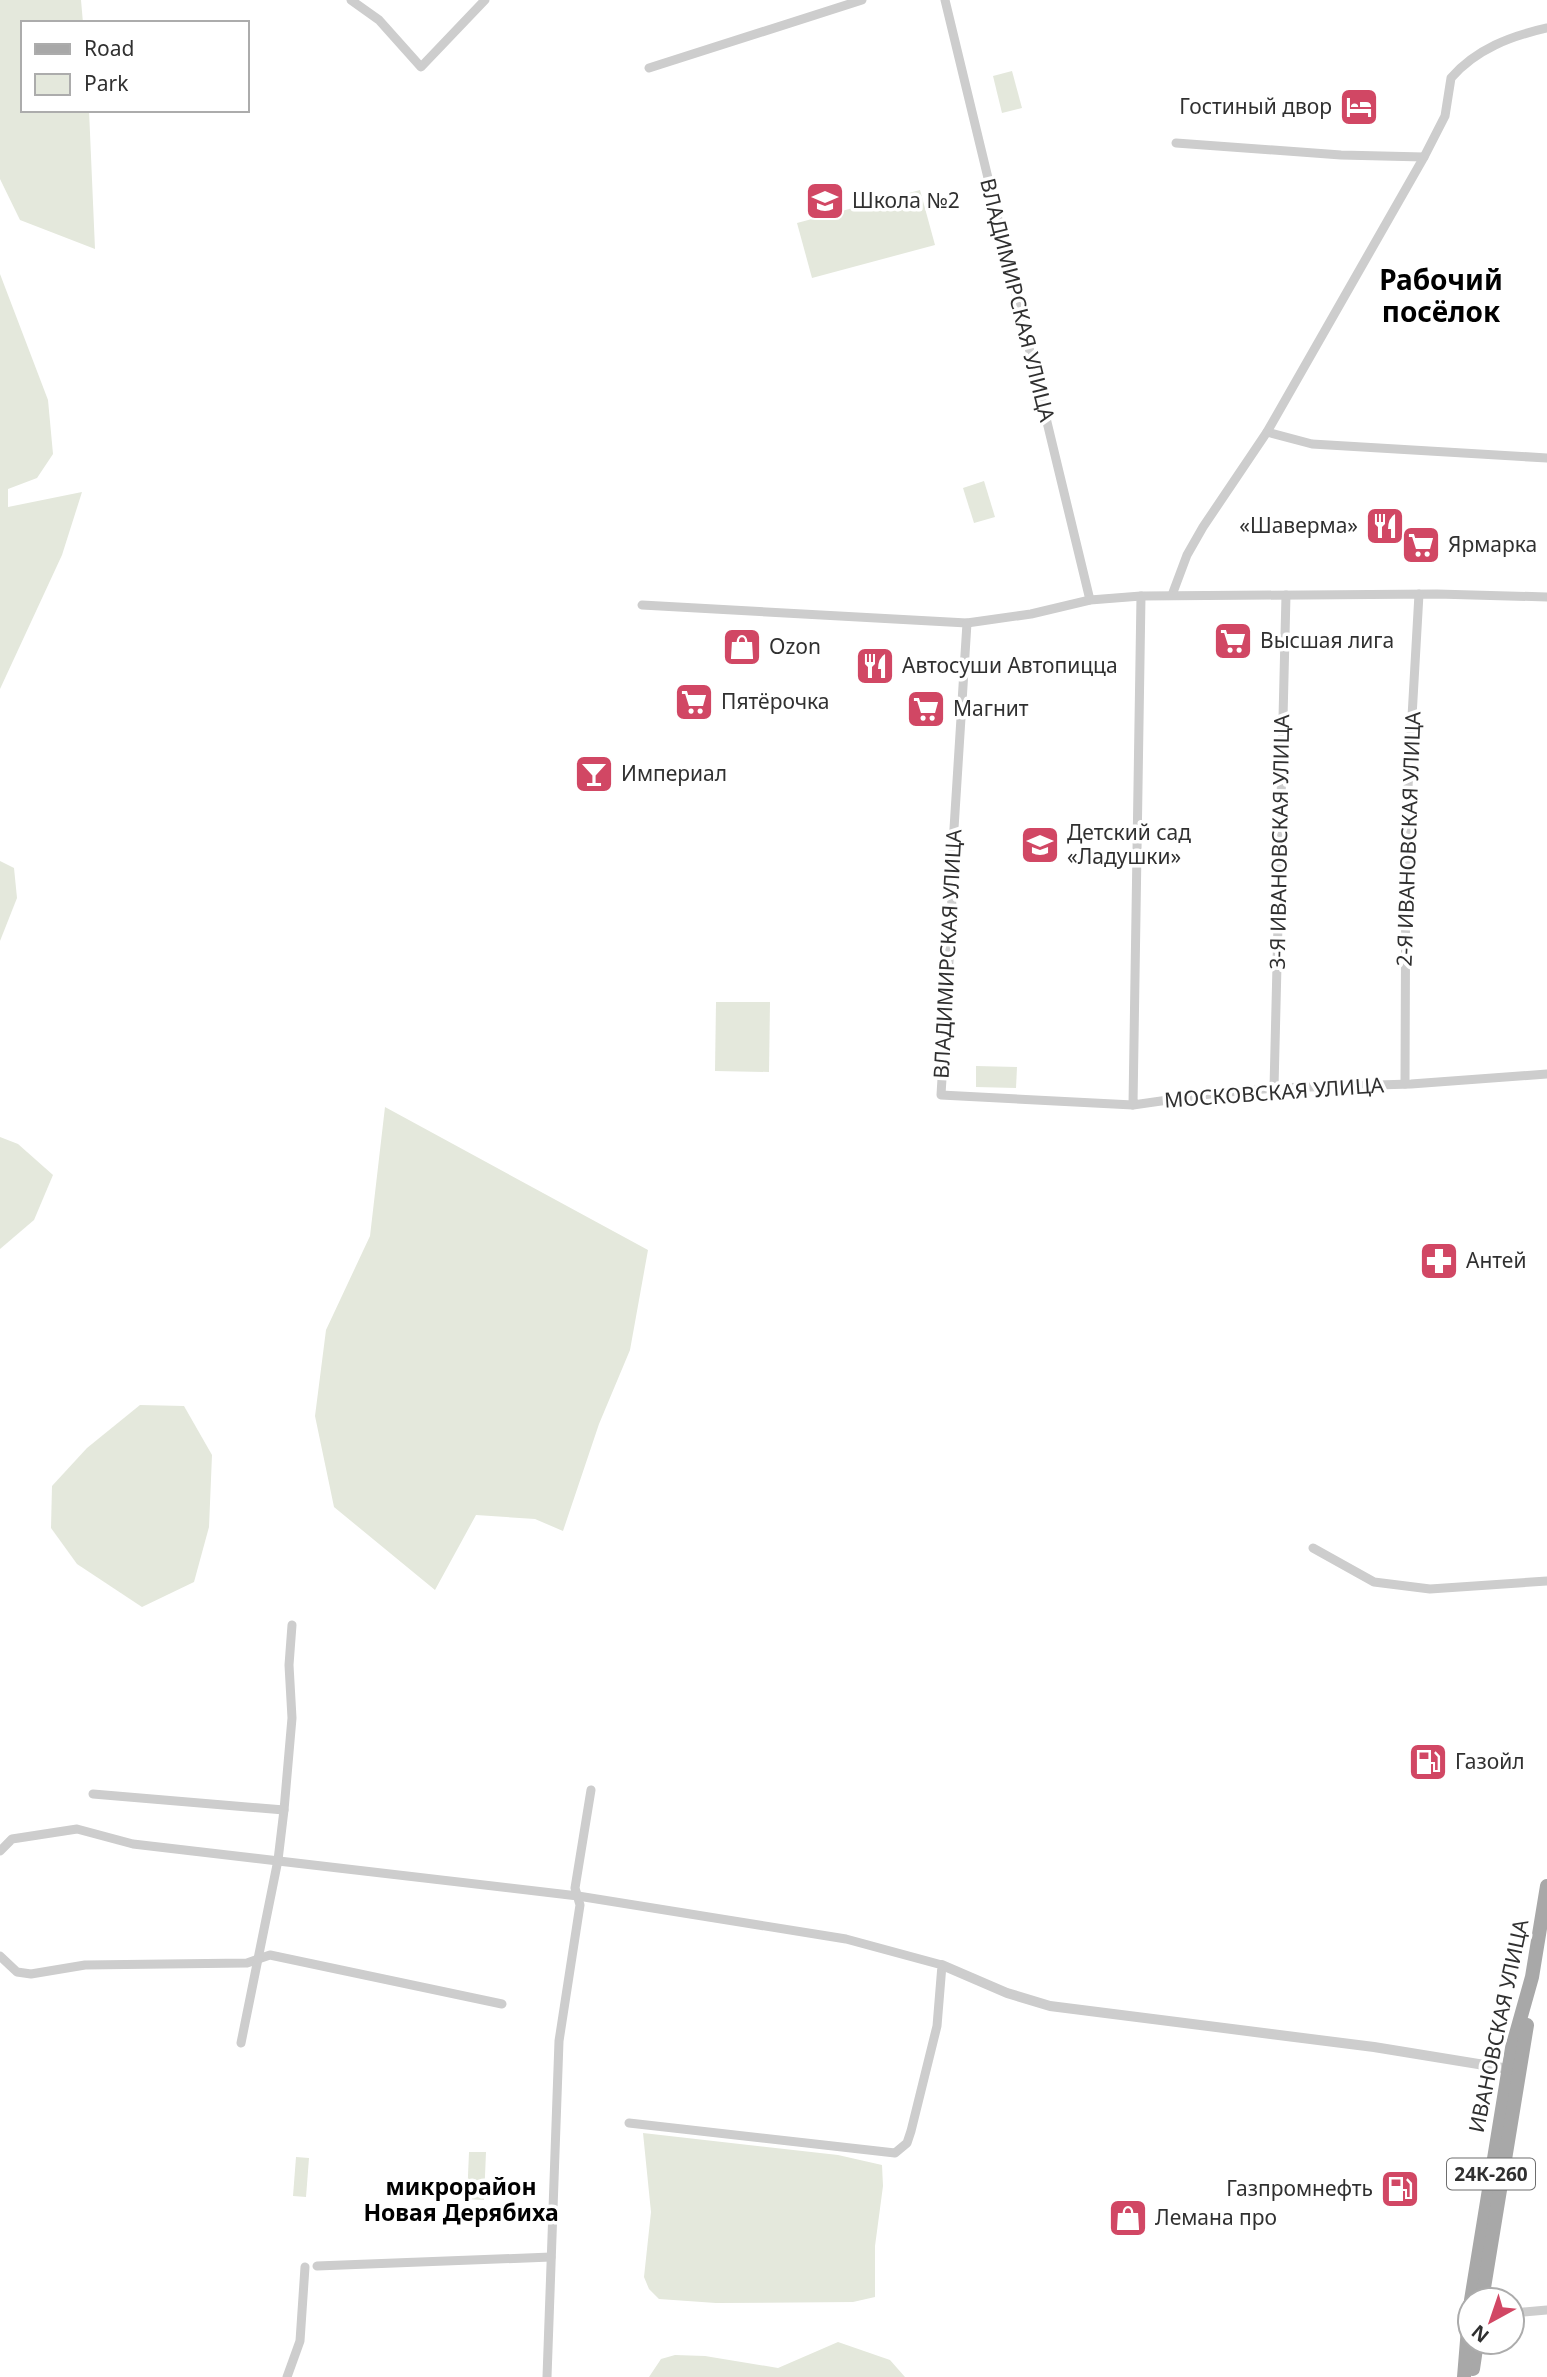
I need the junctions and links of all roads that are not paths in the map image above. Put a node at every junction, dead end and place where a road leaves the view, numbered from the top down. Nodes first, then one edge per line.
1 (351, 0) edge
2 (485, 0) edge
3 (862, 0) edge
4 (945, 0) edge
5 (1547, 28) edge
6 (649, 68) dead end
7 (1176, 143) dead end
8 (1424, 156) junction
9 (1267, 432) junction
10 (1547, 458) edge
11 (1286, 594) junction
12 (1419, 594) junction
13 (1172, 595) junction
14 (1141, 596) junction
15 (1547, 597) edge
16 (1090, 600) junction
17 (642, 605) dead end
18 (967, 623) junction
19 (1547, 1073) edge
20 (1405, 1084) junction
21 (1274, 1088) junction
22 (1133, 1105) junction
23 (1313, 1548) dead end
24 (1547, 1581) edge
25 (292, 1625) dead end
26 (591, 1790) dead end
27 (93, 1794) dead end
28 (284, 1810) junction
29 (0, 1851) edge
30 (278, 1860) junction
31 (1547, 1886) edge
32 (578, 1896) junction
33 (1547, 1917) edge
34 (0, 1956) edge
35 (260, 1958) junction
36 (942, 1965) junction
37 (502, 2004) dead end
38 (241, 2043) dead end
39 (1514, 2070) junction
40 (629, 2123) dead end
41 (551, 2257) junction
42 (317, 2266) dead end
43 (304, 2267) dead end
44 (1473, 2286) edge
45 (1484, 2286) edge
46 (1547, 2310) edge
47 (1526, 2312) edge
48 (1466, 2356) edge
49 (1475, 2356) edge
50 (286, 2377) edge
51 (547, 2377) edge
52 (1464, 2377) edge
53 (1472, 2377) edge

1 - 2 street
3 - 6 street
4 - 16 street, ВЛАДИМИРСКАЯ УЛИЦА
5 - 8 street
7 - 8 street
8 - 9 street
9 - 10 street
9 - 13 street
11 - 12 street
11 - 13 street
11 - 21 street, 3-Я ИВАНОВСКАЯ УЛИЦА
12 - 15 street
12 - 20 street, 2-Я ИВАНОВСКАЯ УЛИЦА
13 - 14 street
14 - 16 street
14 - 22 street, МОСКОВСКАЯ УЛИЦА
16 - 18 street
17 - 18 street
18 - 22 street, ВЛАДИМИРСКАЯ УЛИЦА
19 - 20 street, МОСКОВСКАЯ УЛИЦА
20 - 21 street, МОСКОВСКАЯ УЛИЦА
21 - 22 street, МОСКОВСКАЯ УЛИЦА
23 - 24 street
25 - 28 street
26 - 32 street
27 - 28 street
28 - 30 street
29 - 30 street
30 - 32 street
30 - 35 street
31 - 39 main road, ИВАНОВСКАЯ УЛИЦА / 24К-260
32 - 36 street
32 - 41 street
33 - 39 main road, ИВАНОВСКАЯ УЛИЦА / 24К-260
34 - 35 street
35 - 37 street
35 - 38 street
36 - 39 street
36 - 40 street
39 - 44 main road, ИВАНОВСКАЯ УЛИЦА / 24К-260
39 - 45 main road, ИВАНОВСКАЯ УЛИЦА / 24К-260
41 - 42 street
41 - 51 street
43 - 50 street
46 - 47 street
48 - 52 main road, ИВАНОВСКАЯ УЛИЦА / 24К-260
49 - 53 main road

